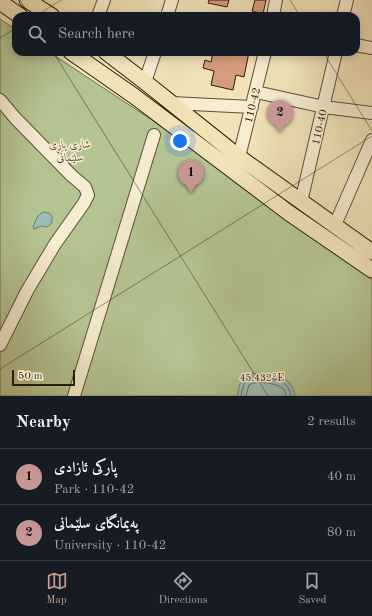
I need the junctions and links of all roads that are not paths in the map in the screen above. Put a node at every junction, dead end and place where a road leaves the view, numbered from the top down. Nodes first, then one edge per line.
1 (26, 0) edge
2 (104, 0) edge
3 (172, 0) edge
4 (276, 0) edge
5 (347, 0) edge
6 (0, 2) edge
7 (14, 12) edge
8 (46, 12) edge
9 (100, 12) edge
10 (168, 12) edge
11 (274, 12) edge
12 (344, 12) edge
13 (360, 46) edge
14 (372, 48) edge
15 (77, 56) edge
16 (111, 56) edge
17 (154, 56) edge
18 (264, 56) edge
19 (335, 56) edge
20 (145, 82) junction
21 (256, 92) junction
22 (0, 100) edge
23 (172, 103) junction
24 (252, 107) junction
25 (324, 107) junction
26 (372, 113) edge
27 (154, 135) dead end
28 (371, 147) edge
29 (240, 157) junction
30 (301, 202) junction
31 (335, 225) junction
32 (354, 239) junction
33 (345, 252) junction
34 (372, 252) edge
35 (372, 270) edge
36 (0, 346) edge
37 (74, 396) edge

1 - 8 main road
2 - 9 street
3 - 10 street
4 - 11 street
5 - 12 street
6 - 7 main road
13 - 14 street
15 - 33 main road
16 - 20 main road
17 - 20 street
18 - 21 street, 110-42
19 - 25 street, 110-40
20 - 23 main road
21 - 24 street, 110-42
21 - 25 street
22 - 36 street
23 - 24 street
23 - 29 main road
24 - 29 street, 110-42
25 - 26 street
25 - 30 street, 110-40
27 - 37 street
28 - 31 street
29 - 30 main road
30 - 31 main road
31 - 32 main road
32 - 33 main road
32 - 34 main road
33 - 35 main road

